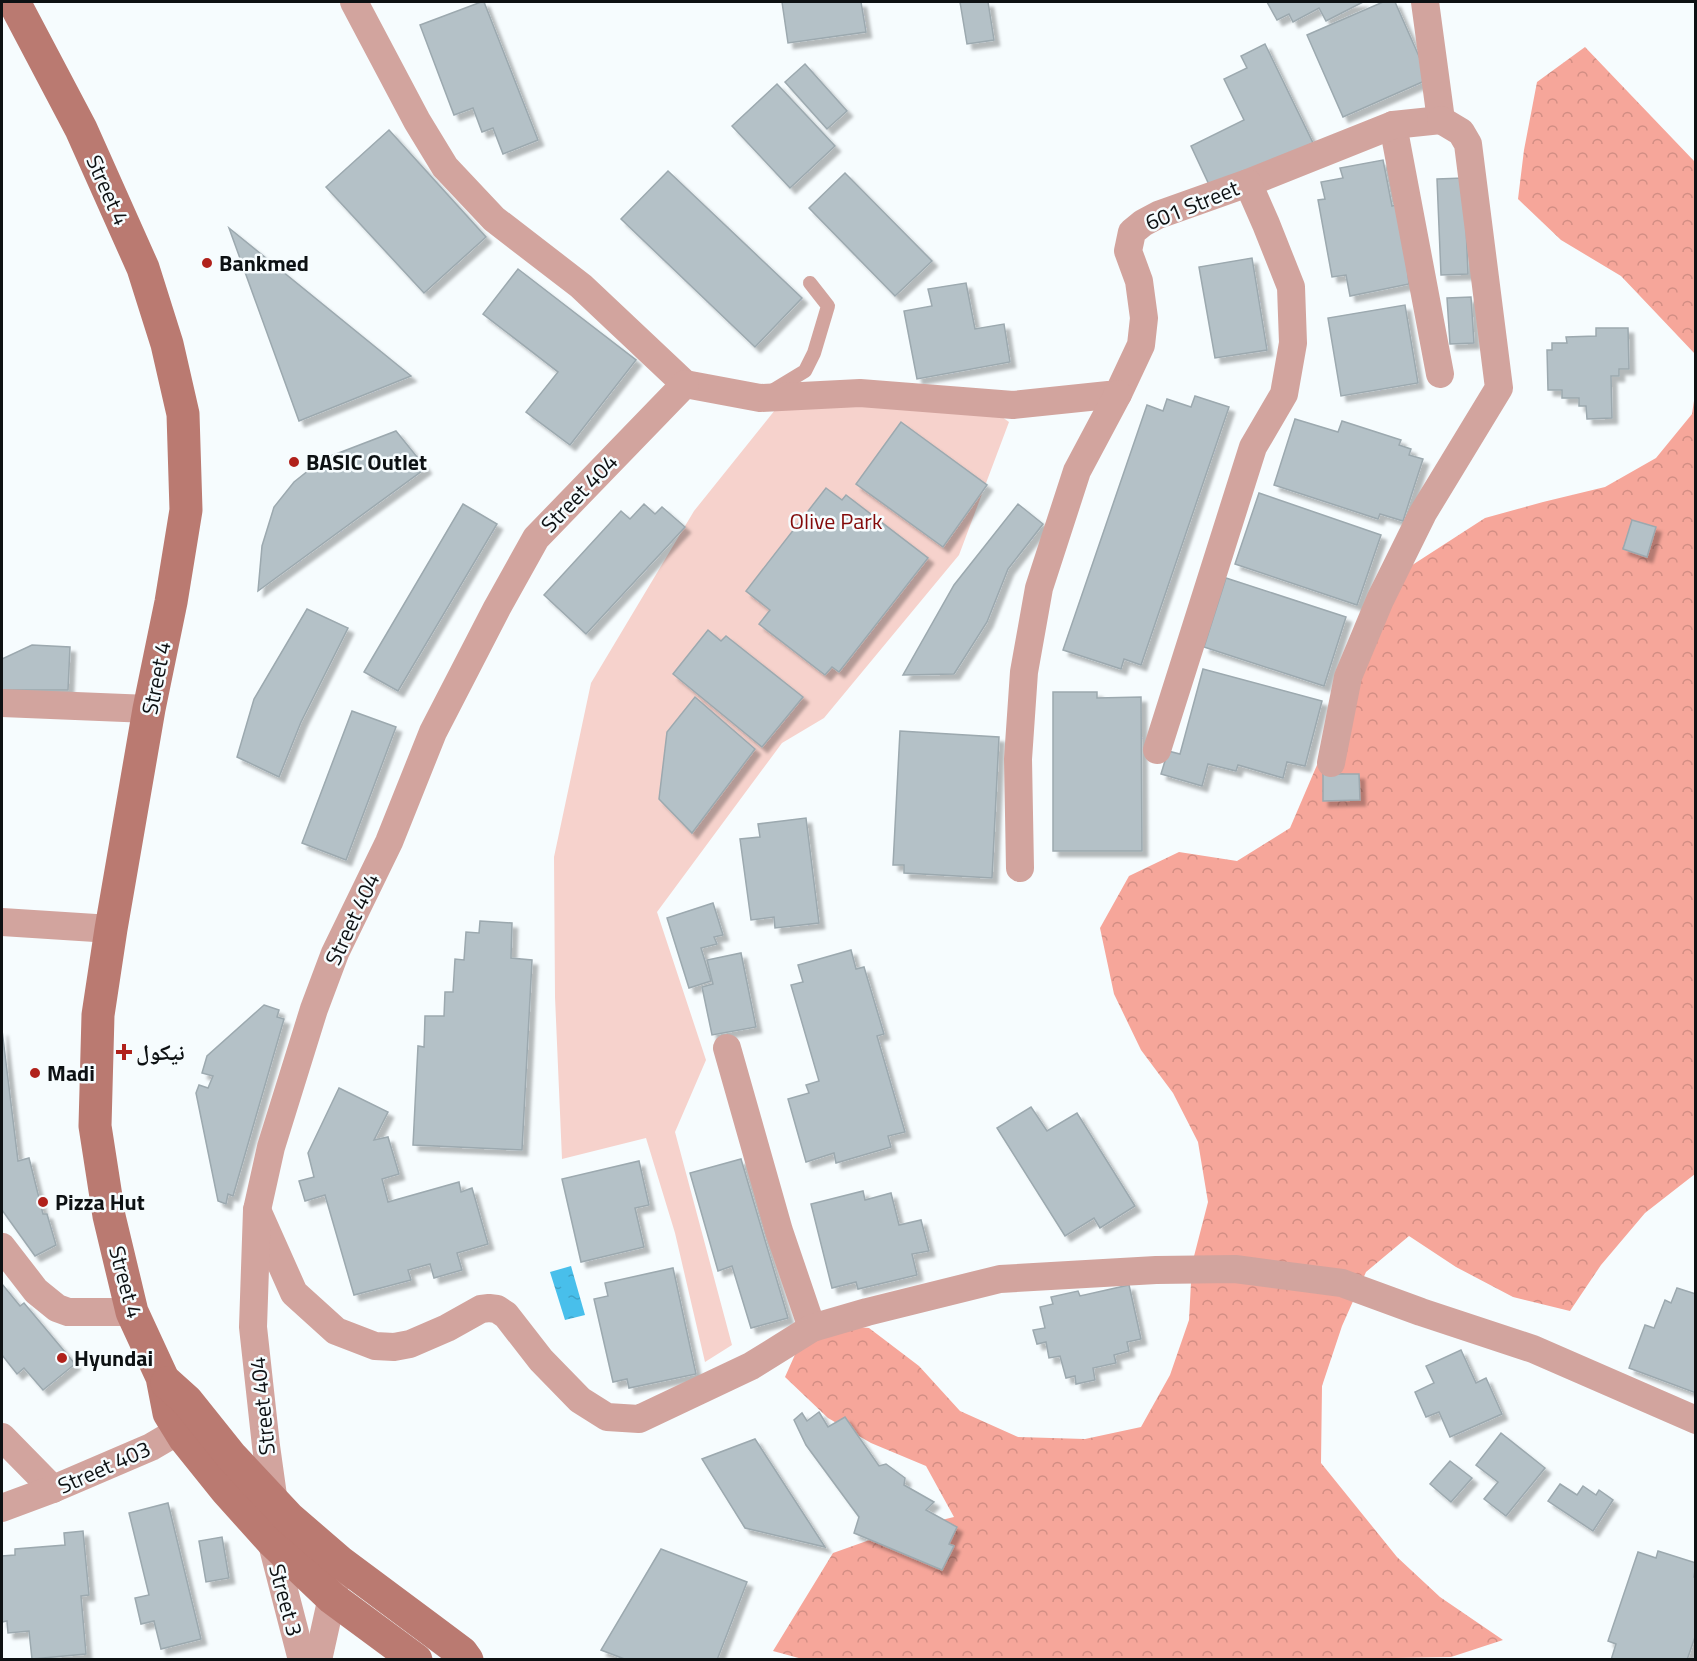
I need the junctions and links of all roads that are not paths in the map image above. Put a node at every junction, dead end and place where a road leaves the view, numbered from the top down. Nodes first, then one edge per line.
1 (14, 2) edge
2 (354, 2) edge
3 (1425, 2) edge
4 (1441, 120) junction
5 (1393, 125) junction
6 (1248, 183) junction
7 (810, 283) dead end
8 (1440, 374) dead end
9 (685, 384) junction
10 (1118, 394) junction
11 (760, 398) junction
12 (2, 703) edge
13 (149, 709) junction
14 (1157, 750) dead end
15 (1331, 763) dead end
16 (1020, 868) dead end
17 (2, 922) edge
18 (111, 930) junction
19 (727, 1048) dead end
20 (256, 1210) junction
21 (2, 1247) edge
22 (132, 1312) junction
23 (812, 1328) junction
24 (1695, 1420) edge
25 (193, 1428) junction
26 (2, 1437) edge
27 (53, 1489) junction
28 (274, 1503) junction
29 (2, 1508) edge
30 (271, 1539) junction
31 (340, 1562) junction
32 (332, 1598) junction
33 (302, 1659) edge
34 (318, 1659) edge
35 (416, 1659) edge
36 (467, 1659) edge

1 - 13 main road, Street 4
2 - 9 street
3 - 4 street
4 - 5 street, 601 Street
4 - 15 street
5 - 6 street, 601 Street
5 - 8 street
6 - 10 street, 601 Street
6 - 14 street
7 - 11 lane
9 - 11 street
9 - 20 street, Street 404
10 - 11 street
10 - 16 street, 601 Street
12 - 13 street
13 - 18 main road, Street 4
17 - 18 street
18 - 22 main road, Street 4
19 - 23 street
20 - 23 street
20 - 28 street, Street 404
21 - 22 street
22 - 25 main road, Street 4
23 - 24 street
25 - 27 street, Street 403
25 - 28 main road, Street 4
25 - 30 main road, Street 4
26 - 27 street
27 - 29 street, Street 403
28 - 30 street, Street 404
28 - 31 main road, Street 4
30 - 32 main road, Street 4
30 - 33 street, Street 3
31 - 32 street, Street 3
31 - 36 main road, Street 4
32 - 34 street, Street 3
32 - 35 main road, Street 4

